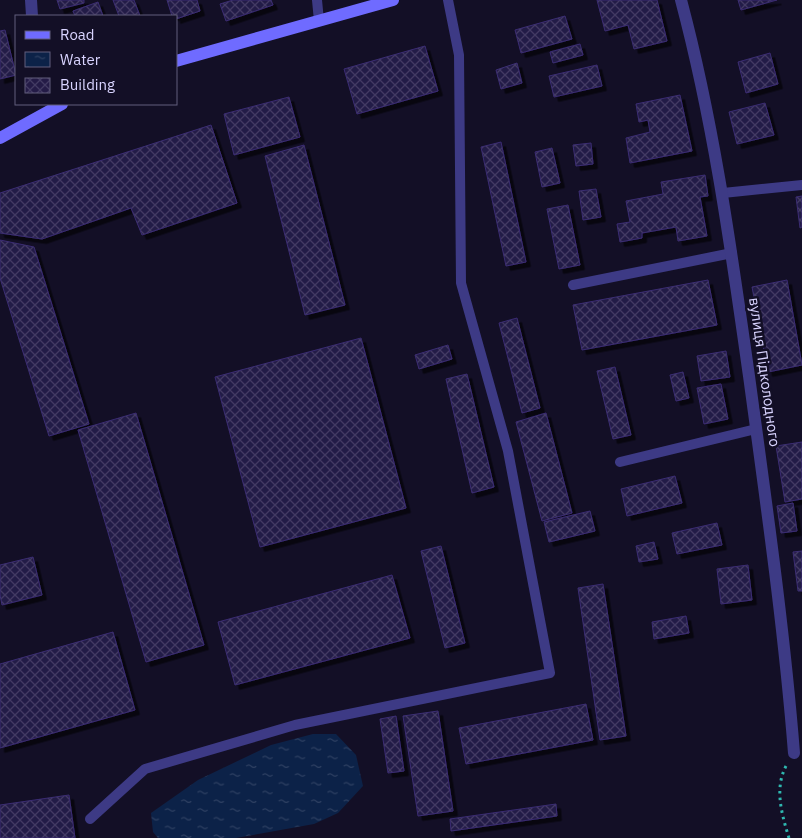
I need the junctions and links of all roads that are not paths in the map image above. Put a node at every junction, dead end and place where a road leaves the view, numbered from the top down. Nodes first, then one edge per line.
1 (31, 0) edge
2 (317, 0) edge
3 (393, 0) edge
4 (448, 0) edge
5 (680, 0) edge
6 (32, 15) edge
7 (319, 21) junction
8 (178, 60) edge
9 (58, 105) edge
10 (45, 108) edge
11 (0, 138) edge
12 (802, 185) edge
13 (724, 193) junction
14 (732, 253) junction
15 (573, 285) dead end
16 (756, 429) junction
17 (620, 462) dead end
18 (794, 753) road end
19 (90, 819) dead end

1 - 6 street
2 - 7 lane
3 - 7 street
4 - 19 lane
5 - 13 street, вулиця Підколодного
7 - 8 street
9 - 10 street
10 - 11 street
12 - 13 lane
13 - 14 street, вулиця Підколодного
14 - 15 lane
14 - 16 street, вулиця Підколодного
16 - 17 lane
16 - 18 street, вулиця Підколодного

